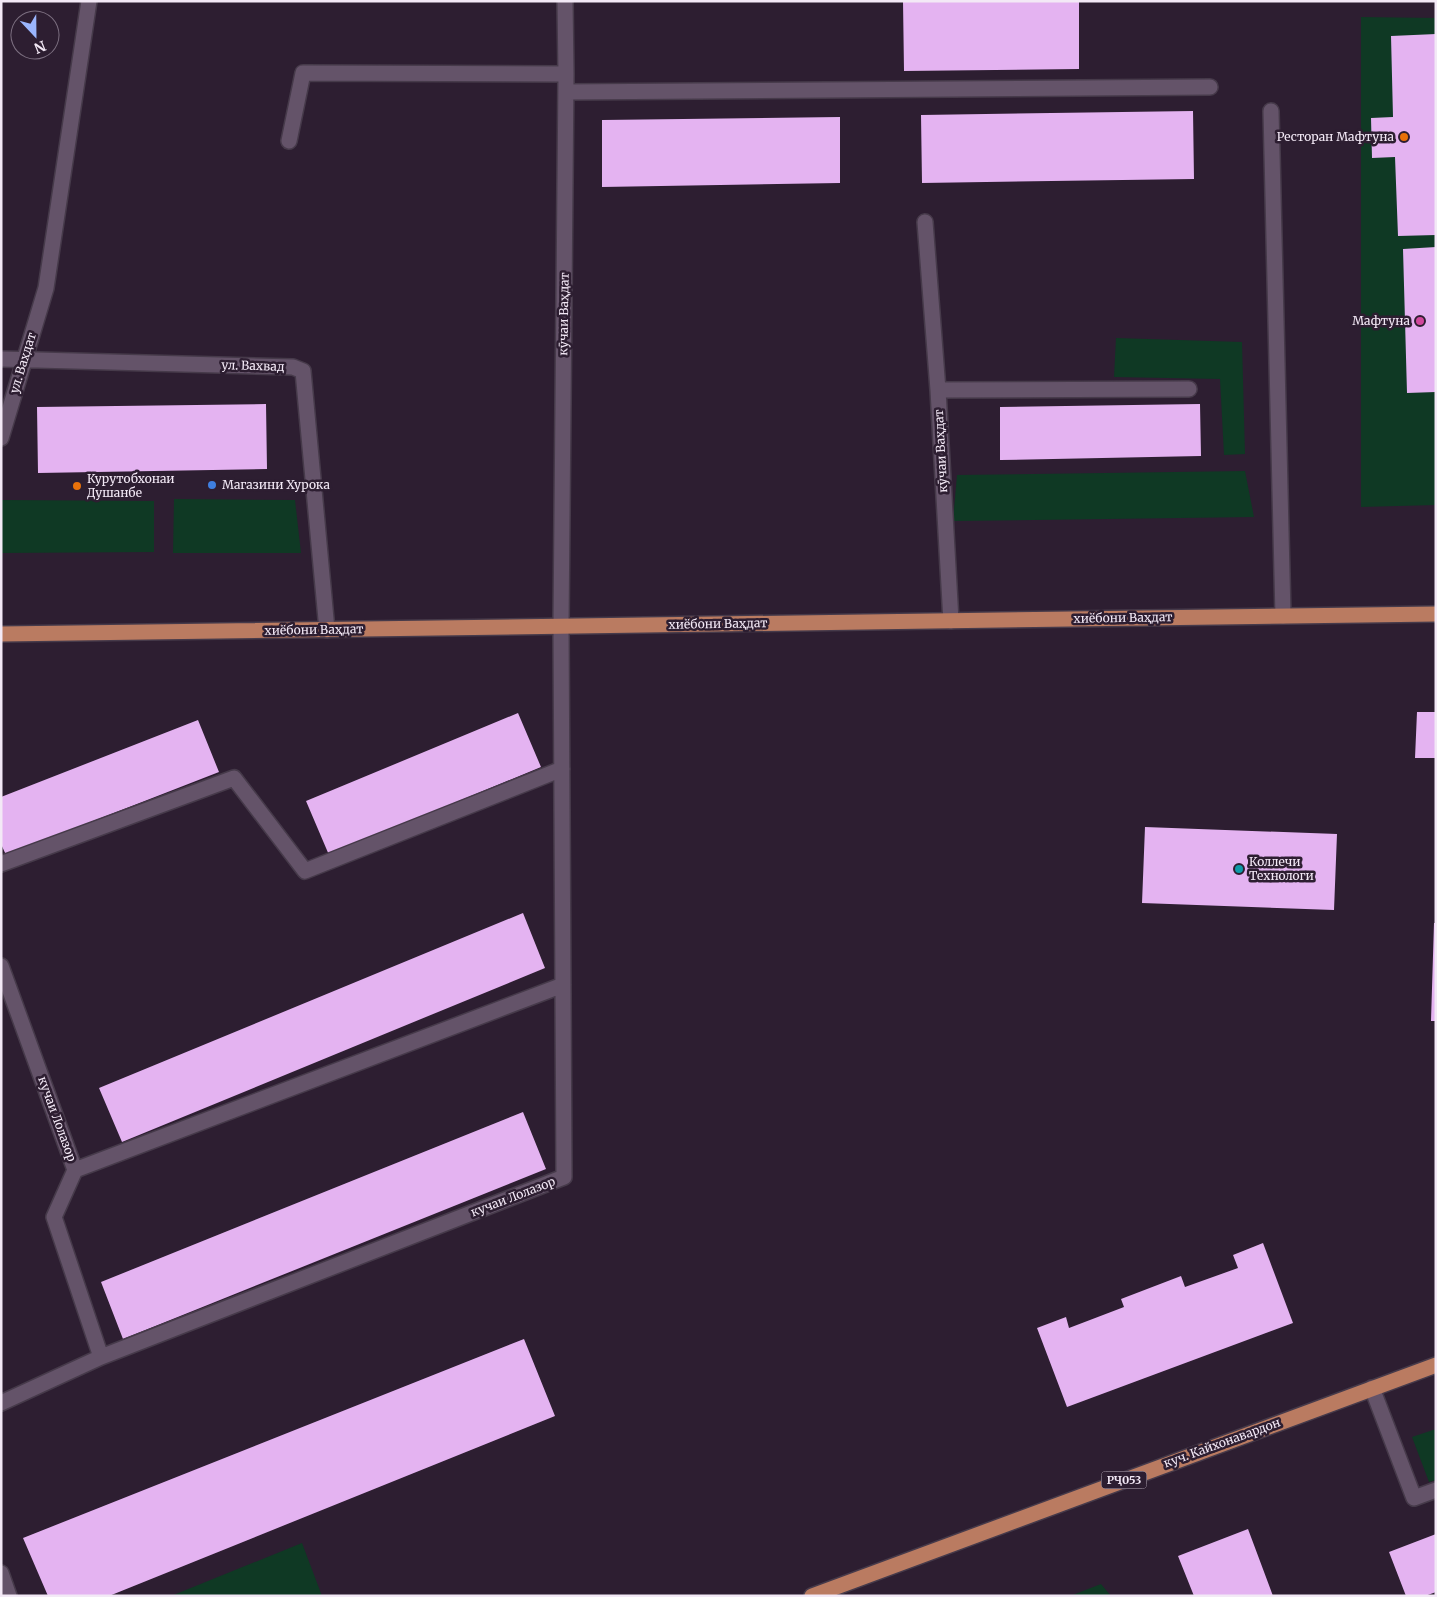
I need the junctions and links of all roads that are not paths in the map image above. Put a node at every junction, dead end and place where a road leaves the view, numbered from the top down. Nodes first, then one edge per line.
1 (89, 1) edge
2 (565, 1) edge
3 (566, 74) junction
4 (1210, 87) dead end
5 (566, 92) junction
6 (1271, 111) dead end
7 (289, 141) dead end
8 (925, 222) dead end
9 (25, 358) junction
10 (1, 359) edge
11 (1189, 389) dead end
12 (938, 390) junction
13 (1, 438) edge
14 (1436, 614) edge
15 (1283, 616) junction
16 (951, 621) junction
17 (561, 626) junction
18 (327, 630) junction
19 (1, 634) edge
20 (562, 769) junction
21 (1, 864) edge
22 (1, 966) edge
23 (563, 985) junction
24 (75, 1170) junction
25 (101, 1356) junction
26 (1436, 1365) edge
27 (1372, 1388) junction
28 (1, 1403) edge
29 (1436, 1490) edge
30 (1, 1573) edge
31 (10, 1596) edge
32 (812, 1596) edge

1 - 9 street, ул. Вахдат
2 - 3 street, кӯчаи Ваҳдат
3 - 5 street, кӯчаи Ваҳдат
3 - 7 street
4 - 5 street
5 - 17 street, кӯчаи Ваҳдат
6 - 15 street
8 - 12 street, кӯчаи Ваҳдат
9 - 10 street, ул. Вахвад
9 - 13 street, ул. Вахдат
9 - 18 street, ул. Вахвад
11 - 12 street
12 - 16 street, кӯчаи Ваҳдат
14 - 15 main road, хиёбони Ваҳдат
15 - 16 main road, хиёбони Ваҳдат
16 - 17 main road, хиёбони Ваҳдат
17 - 18 main road, хиёбони Ваҳдат
17 - 20 street, кӯчаи Ваҳдат
18 - 19 main road, хиёбони Ваҳдат
20 - 21 street
20 - 23 street, кучаи Лолазор
22 - 24 street, кучаи Лолазор
23 - 24 street
23 - 25 street, кучаи Лолазор
24 - 25 street, кучаи Лолазор
25 - 28 street, кучаи Лолазор
26 - 27 main road, куч. Кайхонавардон / РҶ053
27 - 29 street
27 - 32 main road, куч. Кайхонавардон / РҶ053
30 - 31 street

